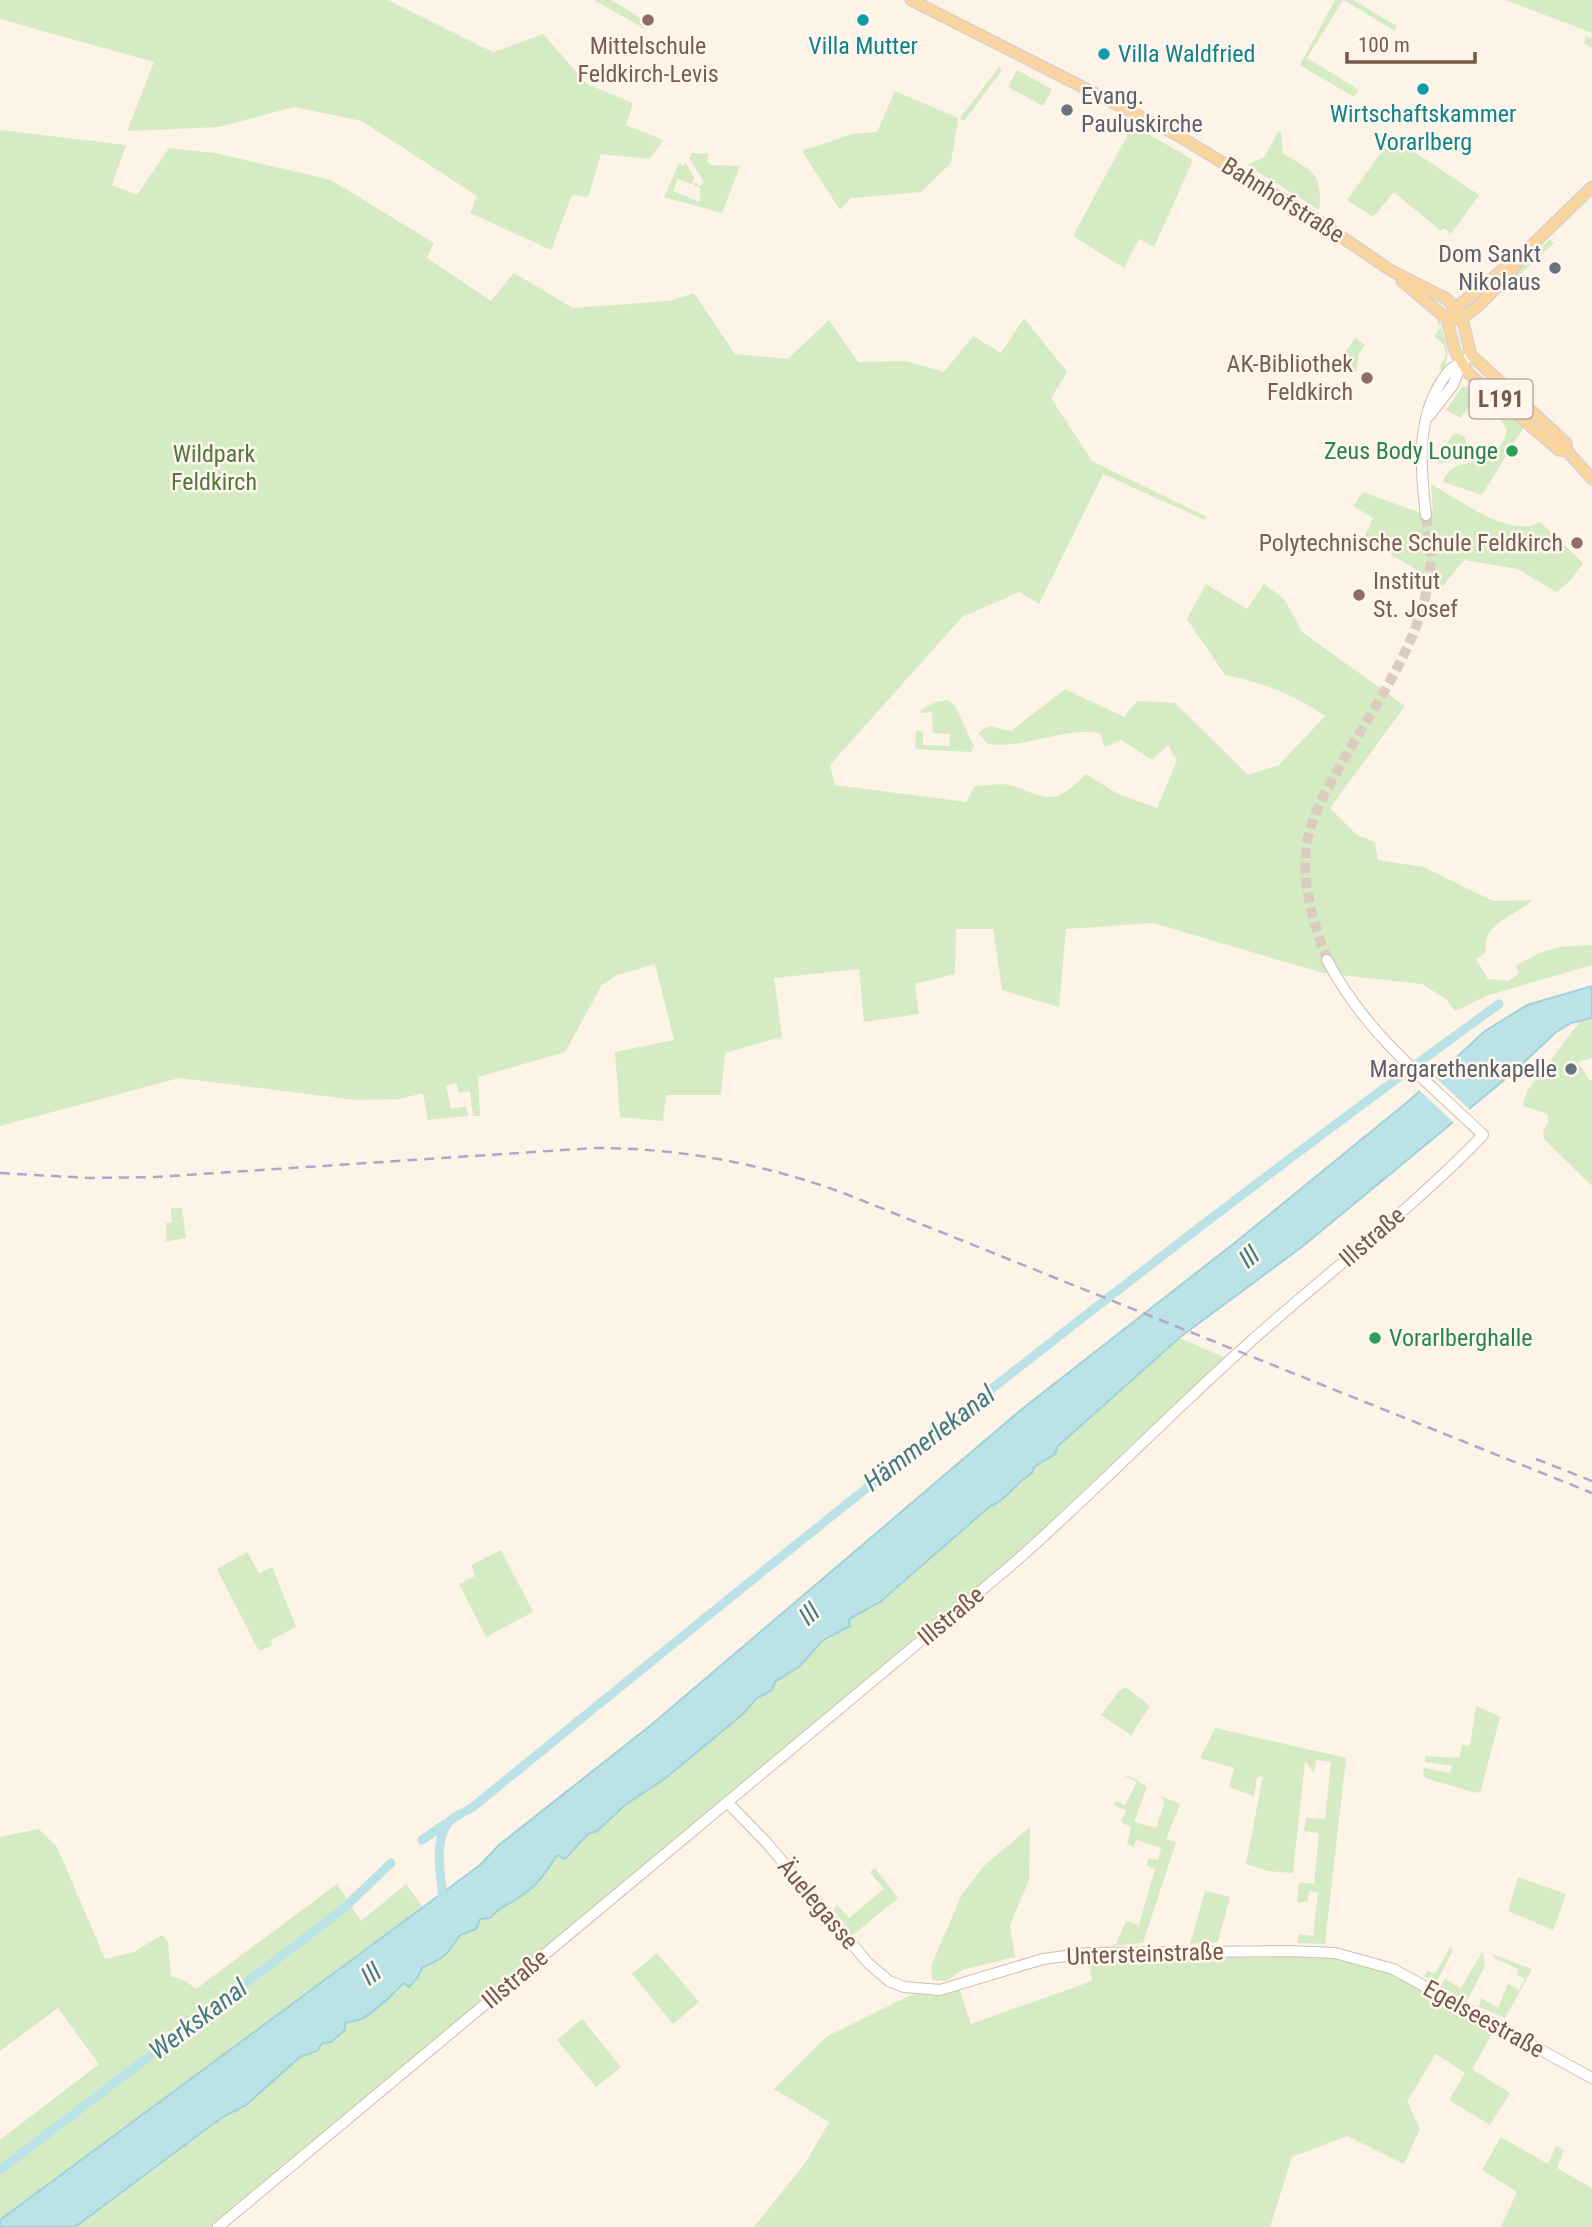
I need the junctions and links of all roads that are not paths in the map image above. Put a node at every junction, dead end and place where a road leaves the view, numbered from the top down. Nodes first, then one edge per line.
1 (911, 0) edge
2 (1592, 187) edge
3 (1528, 249) junction
4 (1390, 270) junction
5 (1455, 306) junction
6 (1462, 318) junction
7 (1447, 319) junction
8 (1471, 355) junction
9 (1461, 364) junction
10 (1567, 451) junction
11 (1592, 479) edge
12 (1426, 515) tunnel mouth
13 (1327, 960) tunnel mouth
14 (727, 1801) junction
15 (1375, 1962) joint
16 (919, 1991) joint
17 (1592, 2078) edge
18 (218, 2227) edge

1 - 4 main road, Bahnhofstraße
2 - 3 main road
3 - 5 main road
3 - 6 main road
4 - 5 main road, Bahnhofstraße
4 - 7 main road, Bahnhofstraße
5 - 6 main road, L191
5 - 7 main road
6 - 7 main road
6 - 8 main road, L191
7 - 9 main road, L191
8 - 9 main road
8 - 10 main road, L191
9 - 10 main road, L191
9 - 12 main road
10 - 11 main road, L191
13 - 14 main road, Illstraße
14 - 16 main road, Äuelegasse
14 - 18 main road, Illstraße
15 - 16 main road, Untersteinstraße
15 - 17 main road, Egelseestraße

